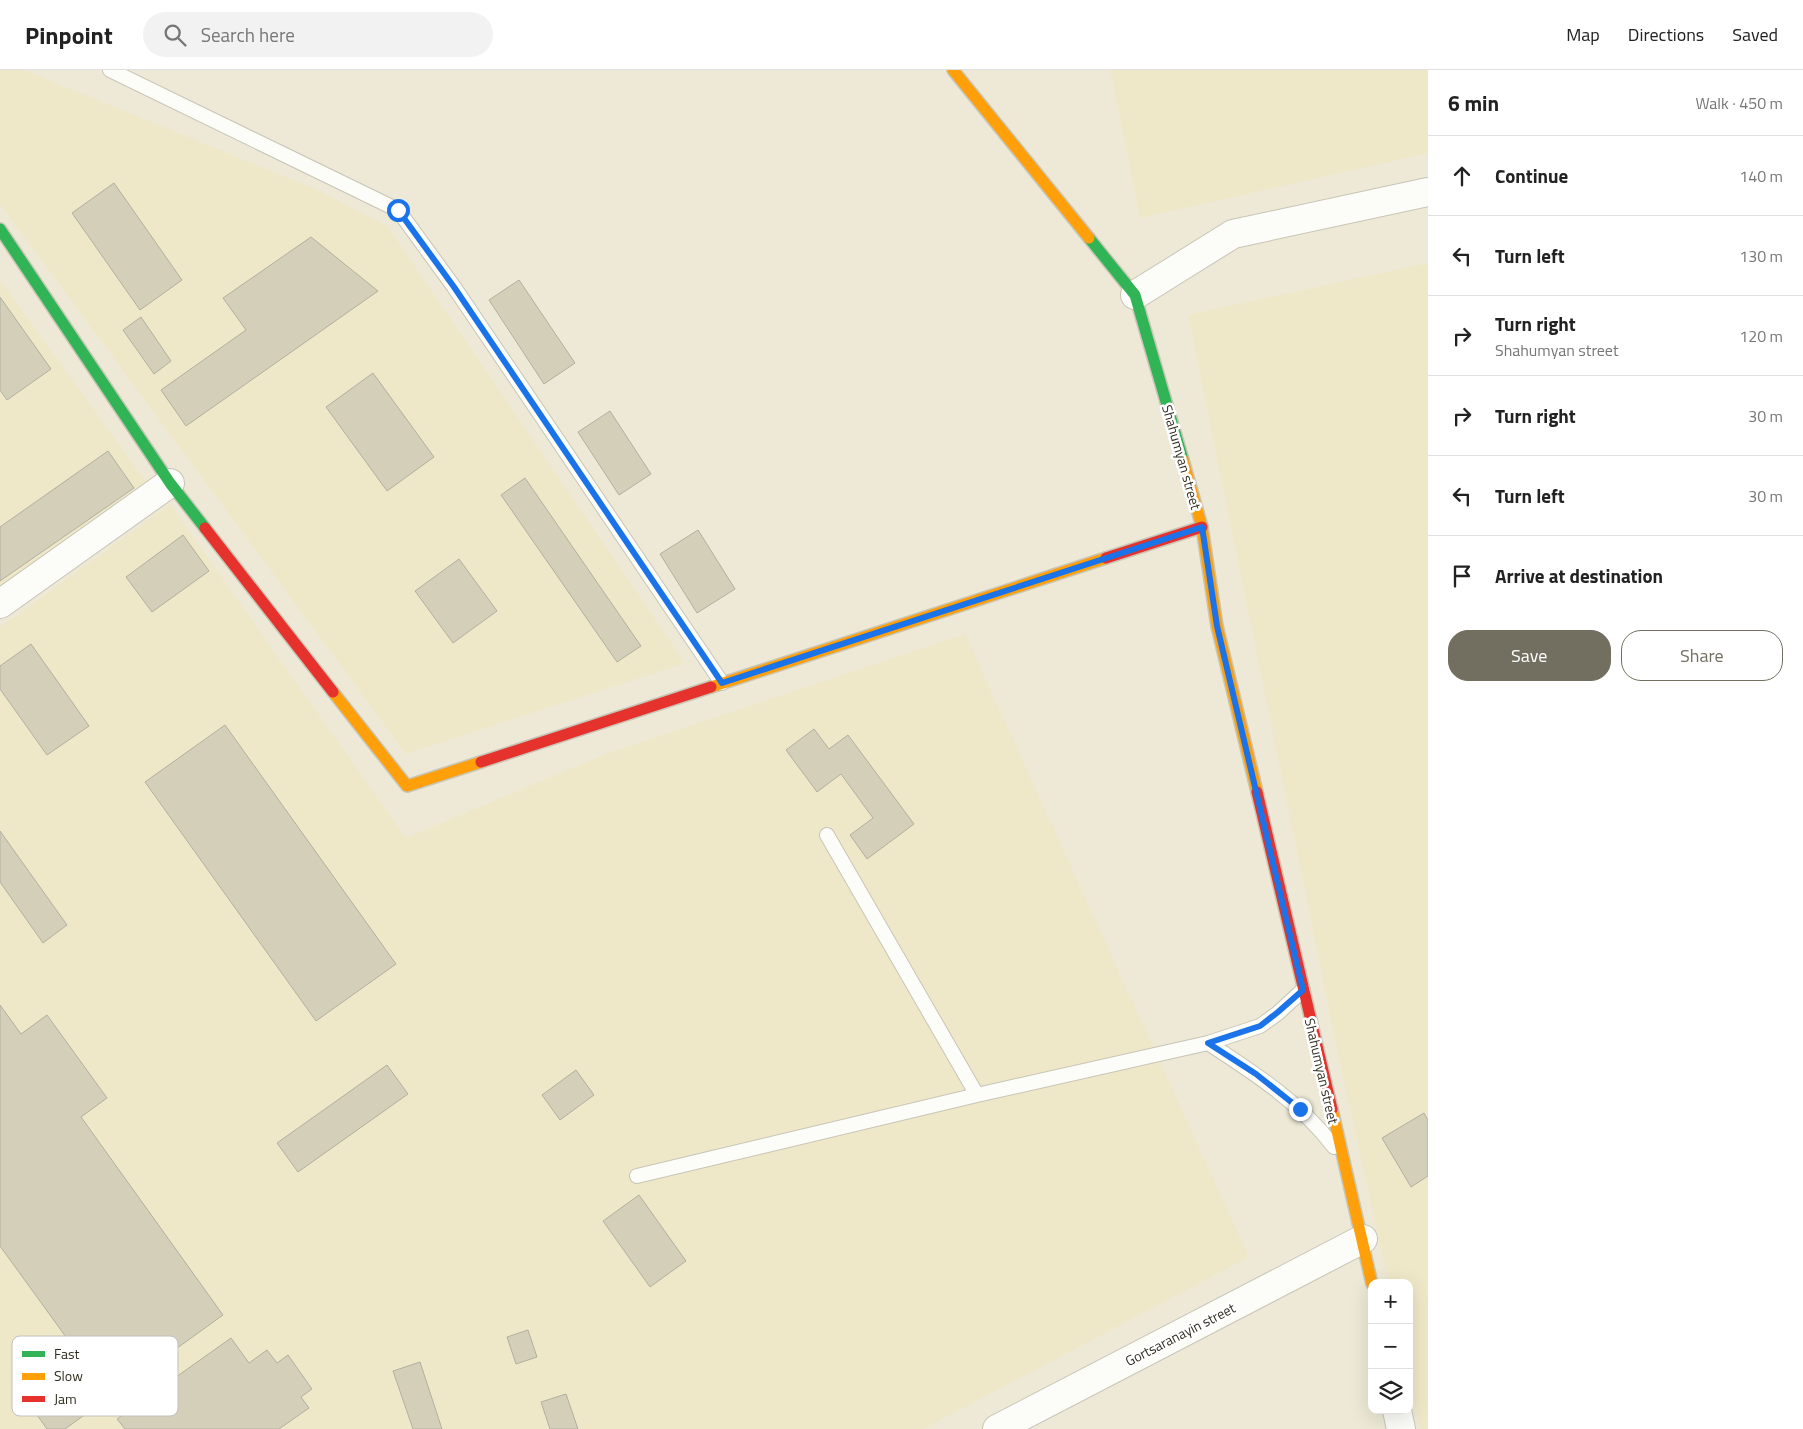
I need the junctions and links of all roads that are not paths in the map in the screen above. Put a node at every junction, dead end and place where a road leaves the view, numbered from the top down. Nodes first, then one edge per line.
1 (110, 70) edge
2 (953, 70) edge
3 (1428, 192) edge
4 (0, 229) edge
5 (1135, 295) junction
6 (170, 483) junction
7 (1202, 527) junction
8 (0, 604) edge
9 (722, 683) junction
10 (827, 835) dead end
11 (1303, 990) junction
12 (1208, 1043) junction
13 (977, 1095) junction
14 (1343, 1158) junction
15 (637, 1176) dead end
16 (1363, 1239) junction
17 (1371, 1279) edge
18 (1398, 1414) edge
19 (997, 1429) edge
20 (1401, 1429) edge

1 - 9 lane
2 - 5 street, Shahumyan street
3 - 5 street
4 - 6 street
5 - 7 street, Shahumyan street
6 - 8 street
6 - 9 street
7 - 9 street
7 - 11 street, Shahumyan street
10 - 13 lane
11 - 12 lane
11 - 14 street, Shahumyan street
12 - 13 lane
12 - 14 lane
13 - 15 lane
14 - 16 street, Shahumyan street
16 - 17 street, Shahumyan street
16 - 19 street, Gortsaranayin street
18 - 20 street

